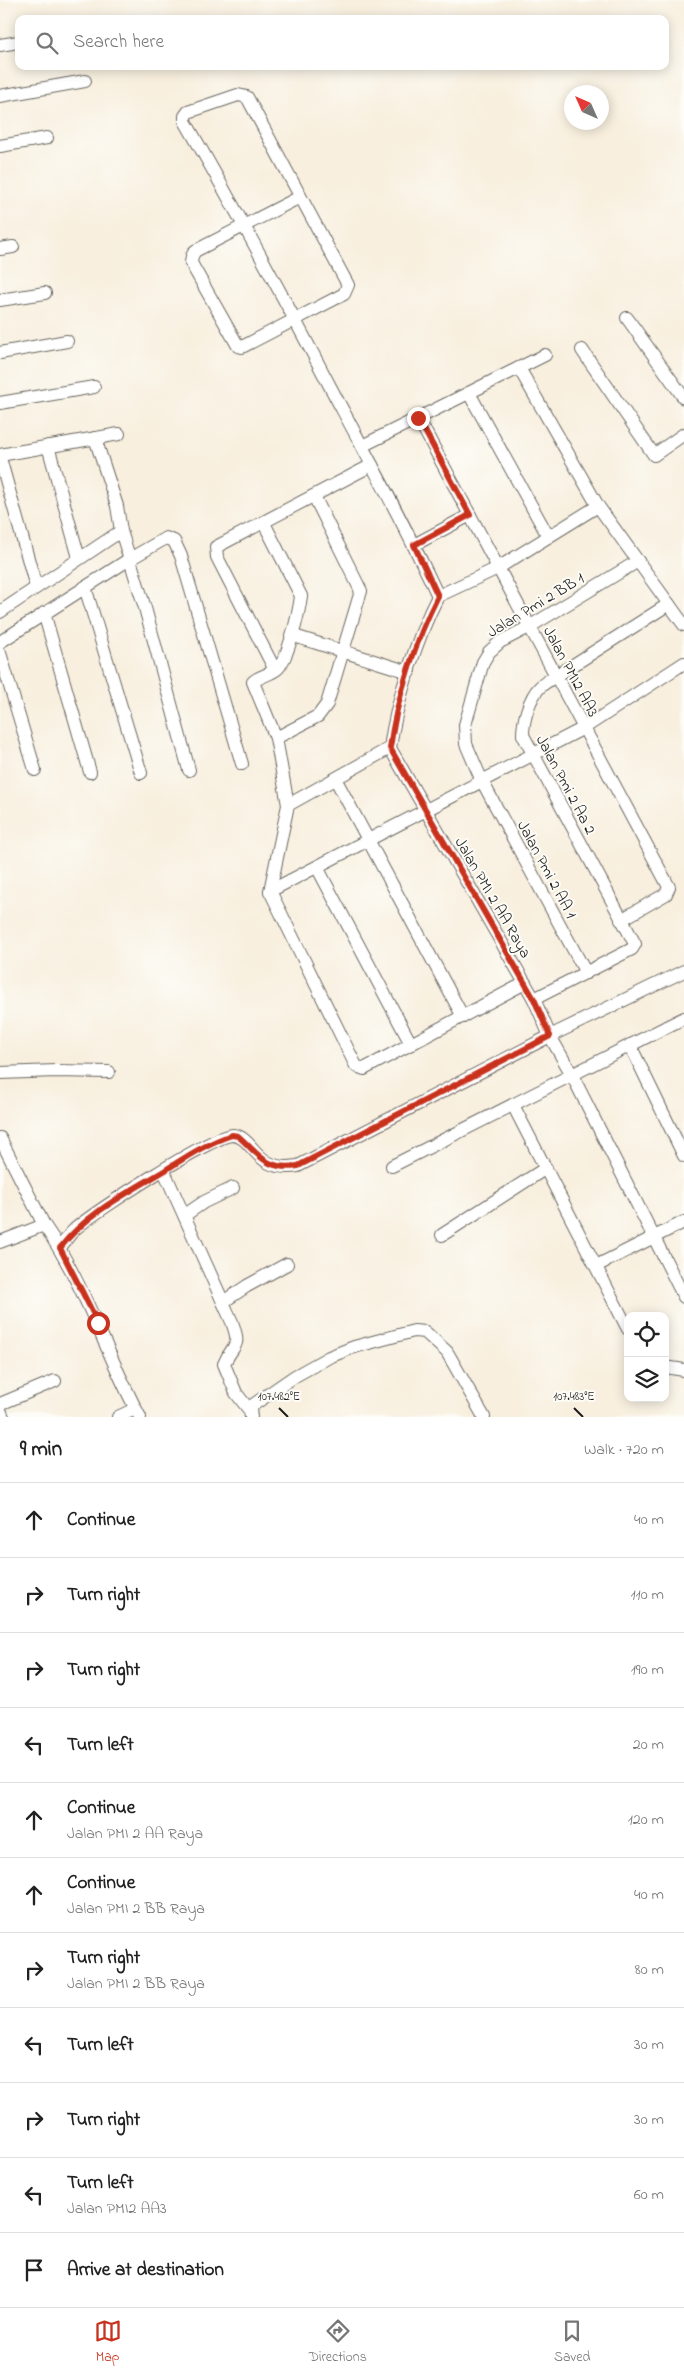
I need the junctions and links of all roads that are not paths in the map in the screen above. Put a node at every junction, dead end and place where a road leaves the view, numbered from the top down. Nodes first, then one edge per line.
1 (15, 43) edge
2 (0, 45) edge
3 (84, 81) dead end
4 (0, 96) edge
5 (47, 138) dead end
6 (0, 146) edge
7 (300, 197) junction
8 (246, 227) junction
9 (14, 247) dead end
10 (0, 249) edge
11 (45, 293) dead end
12 (0, 300) edge
13 (627, 318) dead end
14 (295, 320) junction
15 (67, 341) dead end
16 (582, 350) dead end
17 (0, 353) edge
18 (545, 354) dead end
19 (519, 368) junction
20 (94, 387) dead end
21 (469, 393) junction
22 (684, 398) edge
23 (0, 403) edge
24 (418, 418) junction
25 (119, 434) dead end
26 (684, 434) edge
27 (96, 438) junction
28 (48, 446) junction
29 (362, 446) junction
30 (0, 456) edge
31 (372, 465) junction
32 (314, 496) junction
33 (598, 506) junction
34 (470, 515) junction
35 (264, 522) junction
36 (120, 531) junction
37 (548, 536) junction
38 (414, 545) junction
39 (79, 558) junction
40 (128, 560) junction
41 (638, 561) junction
42 (498, 568) junction
43 (36, 587) junction
44 (85, 587) junction
45 (438, 596) junction
46 (669, 604) junction
47 (0, 612) edge
48 (44, 614) junction
49 (684, 625) edge
50 (530, 626) junction
51 (291, 635) junction
52 (0, 642) edge
53 (0, 653) edge
54 (344, 653) junction
55 (684, 663) edge
56 (276, 670) junction
57 (409, 672) junction
58 (556, 676) junction
59 (584, 728) junction
60 (276, 738) junction
61 (390, 748) junction
62 (532, 754) junction
63 (242, 764) dead end
64 (35, 770) dead end
65 (189, 770) dead end
66 (90, 772) dead end
67 (141, 773) dead end
68 (336, 780) junction
69 (482, 781) junction
70 (288, 805) junction
71 (425, 811) junction
72 (368, 840) junction
73 (316, 866) junction
74 (270, 890) junction
75 (621, 920) junction
76 (684, 971) edge
77 (586, 973) junction
78 (525, 984) junction
79 (534, 999) junction
80 (463, 1017) junction
81 (683, 1022) edge
82 (550, 1036) junction
83 (411, 1044) junction
84 (630, 1046) junction
85 (109, 1072) dead end
86 (0, 1073) edge
87 (572, 1074) junction
88 (513, 1105) junction
89 (0, 1138) edge
90 (684, 1156) edge
91 (392, 1166) dead end
92 (546, 1168) junction
93 (164, 1171) junction
94 (233, 1188) dead end
95 (185, 1215) junction
96 (684, 1222) edge
97 (44, 1225) junction
98 (442, 1234) dead end
99 (653, 1239) junction
100 (0, 1242) edge
101 (60, 1248) junction
102 (287, 1264) dead end
103 (596, 1266) junction
104 (684, 1297) edge
105 (223, 1302) junction
106 (624, 1321) edge
107 (669, 1368) edge
108 (684, 1370) edge
109 (55, 1381) dead end
110 (0, 1404) edge
111 (0, 1410) edge
112 (138, 1413) edge
113 (250, 1414) edge
114 (3, 1417) edge
115 (118, 1417) edge
116 (484, 1417) edge

1 - 2 street
3 - 4 street
5 - 6 street
7 - 8 street
7 - 8 street
7 - 14 street
8 - 14 street
8 - 14 street
9 - 10 street
11 - 12 street
13 - 22 street
14 - 29 street
15 - 17 street
16 - 26 street
18 - 19 street
19 - 21 street
19 - 33 street
20 - 23 street
21 - 24 street
21 - 37 street
24 - 29 street
24 - 34 street, Jalan PMI2 AA3
25 - 27 street
27 - 28 street
27 - 36 street
28 - 30 street
28 - 39 street
29 - 31 street
30 - 43 street
31 - 32 street
31 - 38 street
32 - 35 street
32 - 54 street
33 - 37 street
33 - 41 street
34 - 38 street
34 - 42 street, Jalan PMI2 AA3
35 - 51 street
35 - 56 street
36 - 39 street
36 - 40 street
37 - 42 street
38 - 45 street
39 - 43 street
40 - 44 street
40 - 63 street
40 - 65 street
41 - 46 street
41 - 50 street, Jalan Pmi 2 BB 1
42 - 45 street
42 - 50 street, Jalan PMI2 AA3
43 - 47 street
44 - 48 street
44 - 67 street
45 - 57 street
46 - 49 street
46 - 58 street, Jalan Pmi 2 Aa 2
48 - 52 street
48 - 66 street
50 - 58 street, Jalan PMI2 AA3
50 - 69 street, Jalan Pmi 2 BB 1
51 - 54 street
51 - 56 street
53 - 64 street
54 - 57 street
54 - 60 street
55 - 59 street
56 - 60 street
57 - 61 street
58 - 59 street, Jalan PMI2 AA3
58 - 62 street, Jalan Pmi 2 Aa 2
59 - 62 street
59 - 75 street, Jalan PMI2 AA3
60 - 70 street
61 - 68 street
61 - 71 street, Jalan PMI 2 AA Raya
62 - 69 street
62 - 75 street, Jalan Pmi 2 Aa 2
68 - 70 street
68 - 72 street
69 - 71 street
69 - 77 street, Jalan Pmi 2 AA 1
70 - 74 street
71 - 72 street
71 - 78 street, Jalan PMI 2 AA Raya
72 - 73 street
72 - 80 street
73 - 74 street
73 - 83 street
74 - 83 street
75 - 77 street, Jalan Pmi 2 Aa 2
76 - 82 street
77 - 79 street
78 - 79 street, Jalan PMI 2 AA Raya
78 - 80 street
79 - 82 street, Jalan PMI 2 AA Raya
80 - 83 street
81 - 84 street
82 - 87 street, Jalan PMI 2 AA Raya
82 - 93 street
84 - 87 street
84 - 90 street
85 - 86 street
87 - 88 street
87 - 99 street, Jalan PMI 2 AA Raya
88 - 91 street
88 - 92 street
89 - 97 street
92 - 98 street
92 - 103 street
93 - 95 street
93 - 101 street
94 - 95 street
95 - 105 street
96 - 99 street
97 - 100 street
97 - 101 street
99 - 103 street
99 - 104 street, Jalan PMI 2 AA Raya
101 - 112 street
102 - 105 street
103 - 106 street
105 - 113 street
107 - 108 street
109 - 110 street
111 - 114 street
112 - 115 street
113 - 116 street

